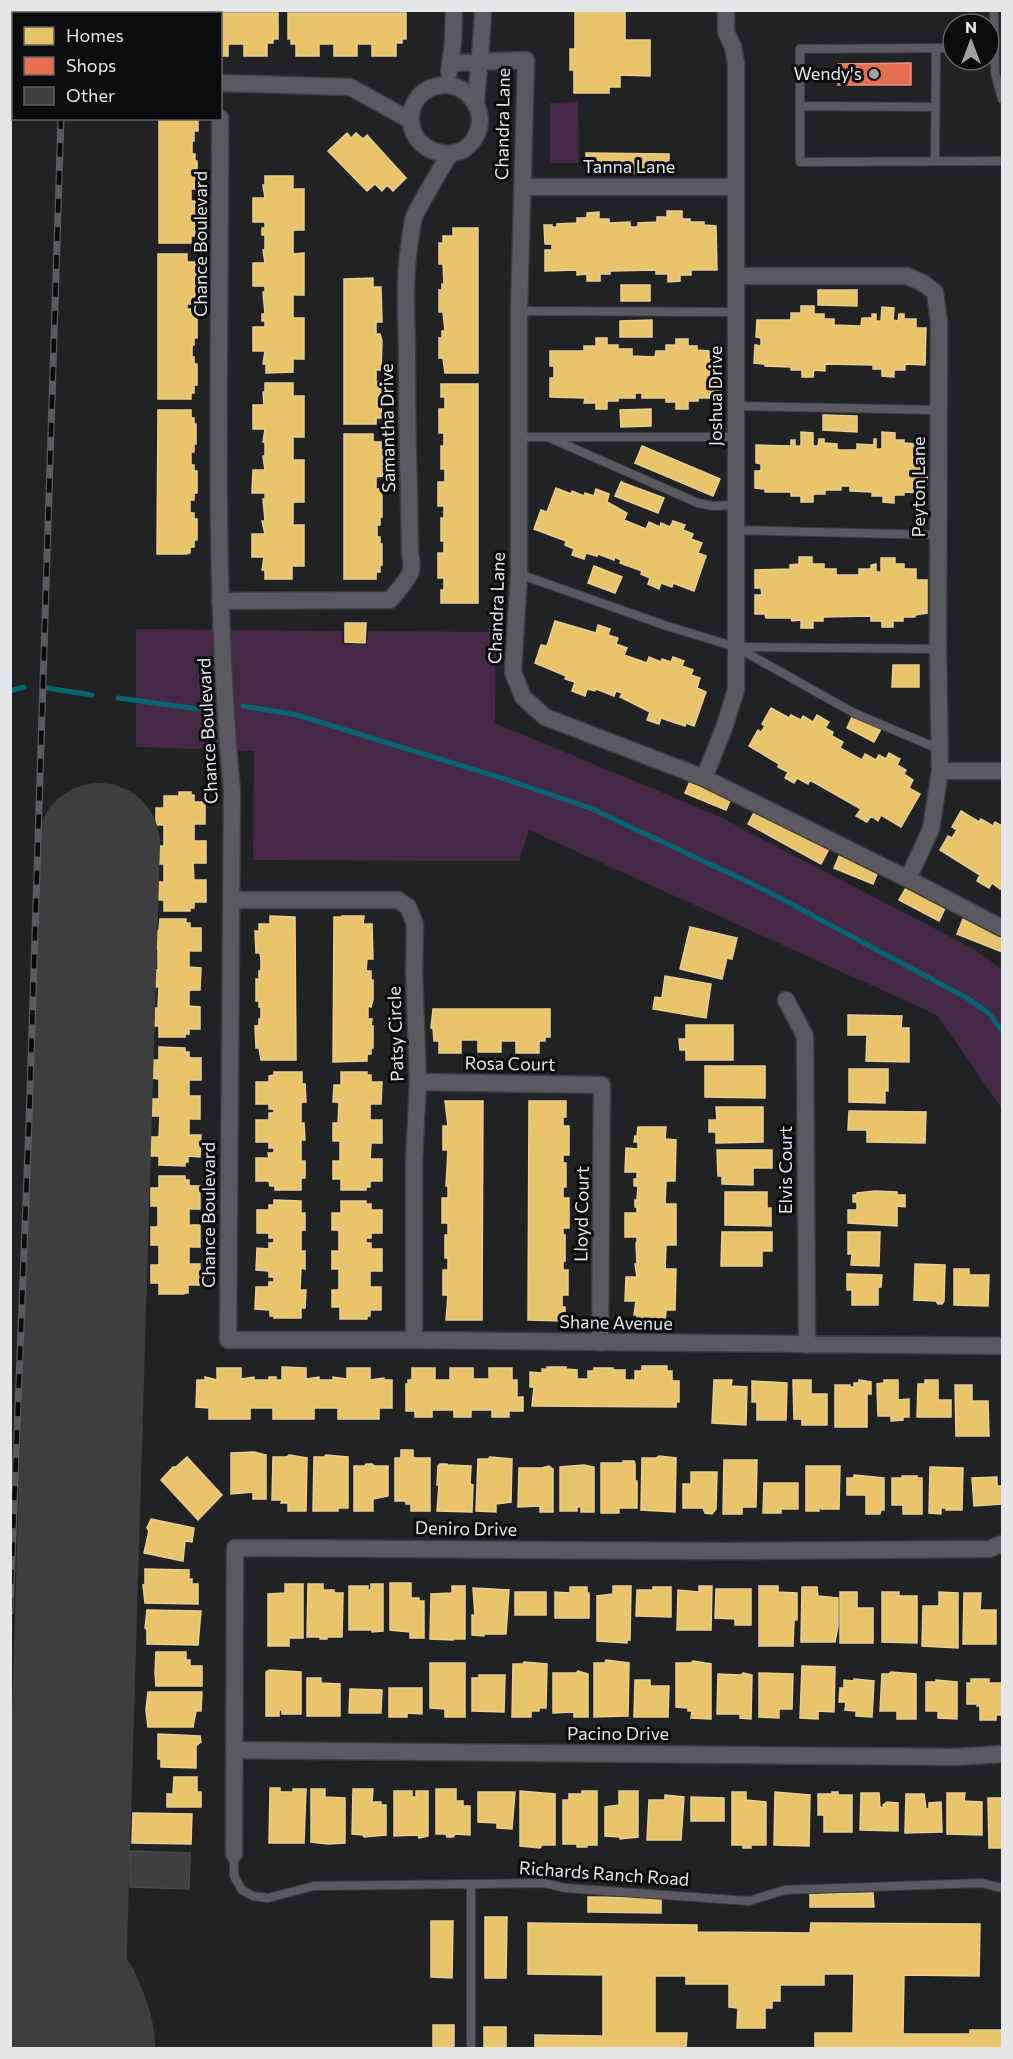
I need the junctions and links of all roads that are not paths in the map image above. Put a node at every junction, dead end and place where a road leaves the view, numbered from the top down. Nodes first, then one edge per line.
1 (454, 10) edge
2 (483, 10) edge
3 (726, 10) edge
4 (936, 48) junction
5 (941, 48) edge
6 (478, 62) junction
7 (450, 63) junction
8 (995, 72) edge
9 (222, 83) edge
10 (446, 85) junction
11 (1002, 99) edge
12 (476, 103) junction
13 (800, 106) junction
14 (935, 106) junction
15 (220, 120) edge
16 (410, 120) junction
17 (451, 154) junction
18 (935, 161) junction
19 (1002, 161) edge
20 (522, 187) junction
21 (736, 187) junction
22 (736, 276) junction
23 (519, 311) junction
24 (736, 312) junction
25 (735, 406) junction
26 (939, 410) junction
27 (518, 437) junction
28 (547, 437) junction
29 (735, 437) junction
30 (736, 506) junction
31 (736, 531) junction
32 (939, 535) junction
33 (519, 574) junction
34 (220, 601) junction
35 (736, 647) junction
36 (938, 649) junction
37 (940, 749) junction
38 (940, 771) junction
39 (1002, 771) edge
40 (704, 778) junction
41 (908, 879) junction
42 (231, 900) junction
43 (1002, 928) edge
44 (786, 1000) dead end
45 (418, 1082) junction
46 (602, 1085) joint
47 (414, 1340) junction
48 (228, 1341) joint
49 (600, 1343) junction
50 (807, 1345) junction
51 (1002, 1346) edge
52 (1002, 1544) edge
53 (234, 1750) junction
54 (1002, 1754) edge
55 (234, 1854) joint
56 (471, 1884) junction
57 (1002, 1888) edge
58 (471, 2049) edge

1 - 7 street
2 - 6 street, Samantha Drive
3 - 21 street, Joshua Drive
4 - 5 lane
4 - 13 lane
4 - 14 lane
6 - 7 street, Chandra Lane
6 - 12 street, Samantha Drive
6 - 20 street, Chandra Lane
7 - 10 street
8 - 11 lane
9 - 16 street
10 - 12 street
10 - 16 street
12 - 17 street, Samantha Drive
13 - 14 lane
13 - 18 lane
14 - 18 lane
15 - 34 street, Chance Boulevard
16 - 17 street
17 - 34 street, Samantha Drive
18 - 19 lane
20 - 21 street, Tanna Lane
20 - 23 street, Chandra Lane
21 - 22 street, Joshua Drive
22 - 24 street, Joshua Drive
22 - 26 street, Peyton Lane
23 - 24 lane
23 - 27 street, Chandra Lane
24 - 25 street, Joshua Drive
25 - 26 lane
25 - 29 street, Joshua Drive
26 - 32 street, Peyton Lane
27 - 28 lane
27 - 33 street, Chandra Lane
28 - 29 lane
28 - 30 lane
29 - 30 street, Joshua Drive
30 - 31 street, Joshua Drive
31 - 32 lane
31 - 35 street, Joshua Drive
32 - 36 street, Peyton Lane
33 - 35 lane
33 - 40 street, Chandra Lane
34 - 42 street, Chance Boulevard
35 - 36 lane
35 - 37 lane
35 - 40 street, Joshua Drive
36 - 37 street, Peyton Lane
37 - 38 street, Peyton Lane
38 - 39 street
38 - 41 street, Peyton Lane
40 - 41 street, Chandra Lane
41 - 43 street, Chandra Lane
42 - 45 street, Patsy Circle
42 - 48 street, Chance Boulevard
44 - 50 street, Elvis Court
45 - 46 street, Rosa Court
45 - 47 street, Patsy Circle
46 - 49 street, Lloyd Court
47 - 48 street, Shane Avenue
47 - 49 street, Shane Avenue
49 - 50 street, Shane Avenue
50 - 51 street, Shane Avenue
52 - 53 street, Deniro Drive
53 - 54 street, Pacino Drive
53 - 55 street, Deniro Drive
55 - 56 lane, Richards Ranch Road
56 - 57 lane, Richards Ranch Road
56 - 58 lane

